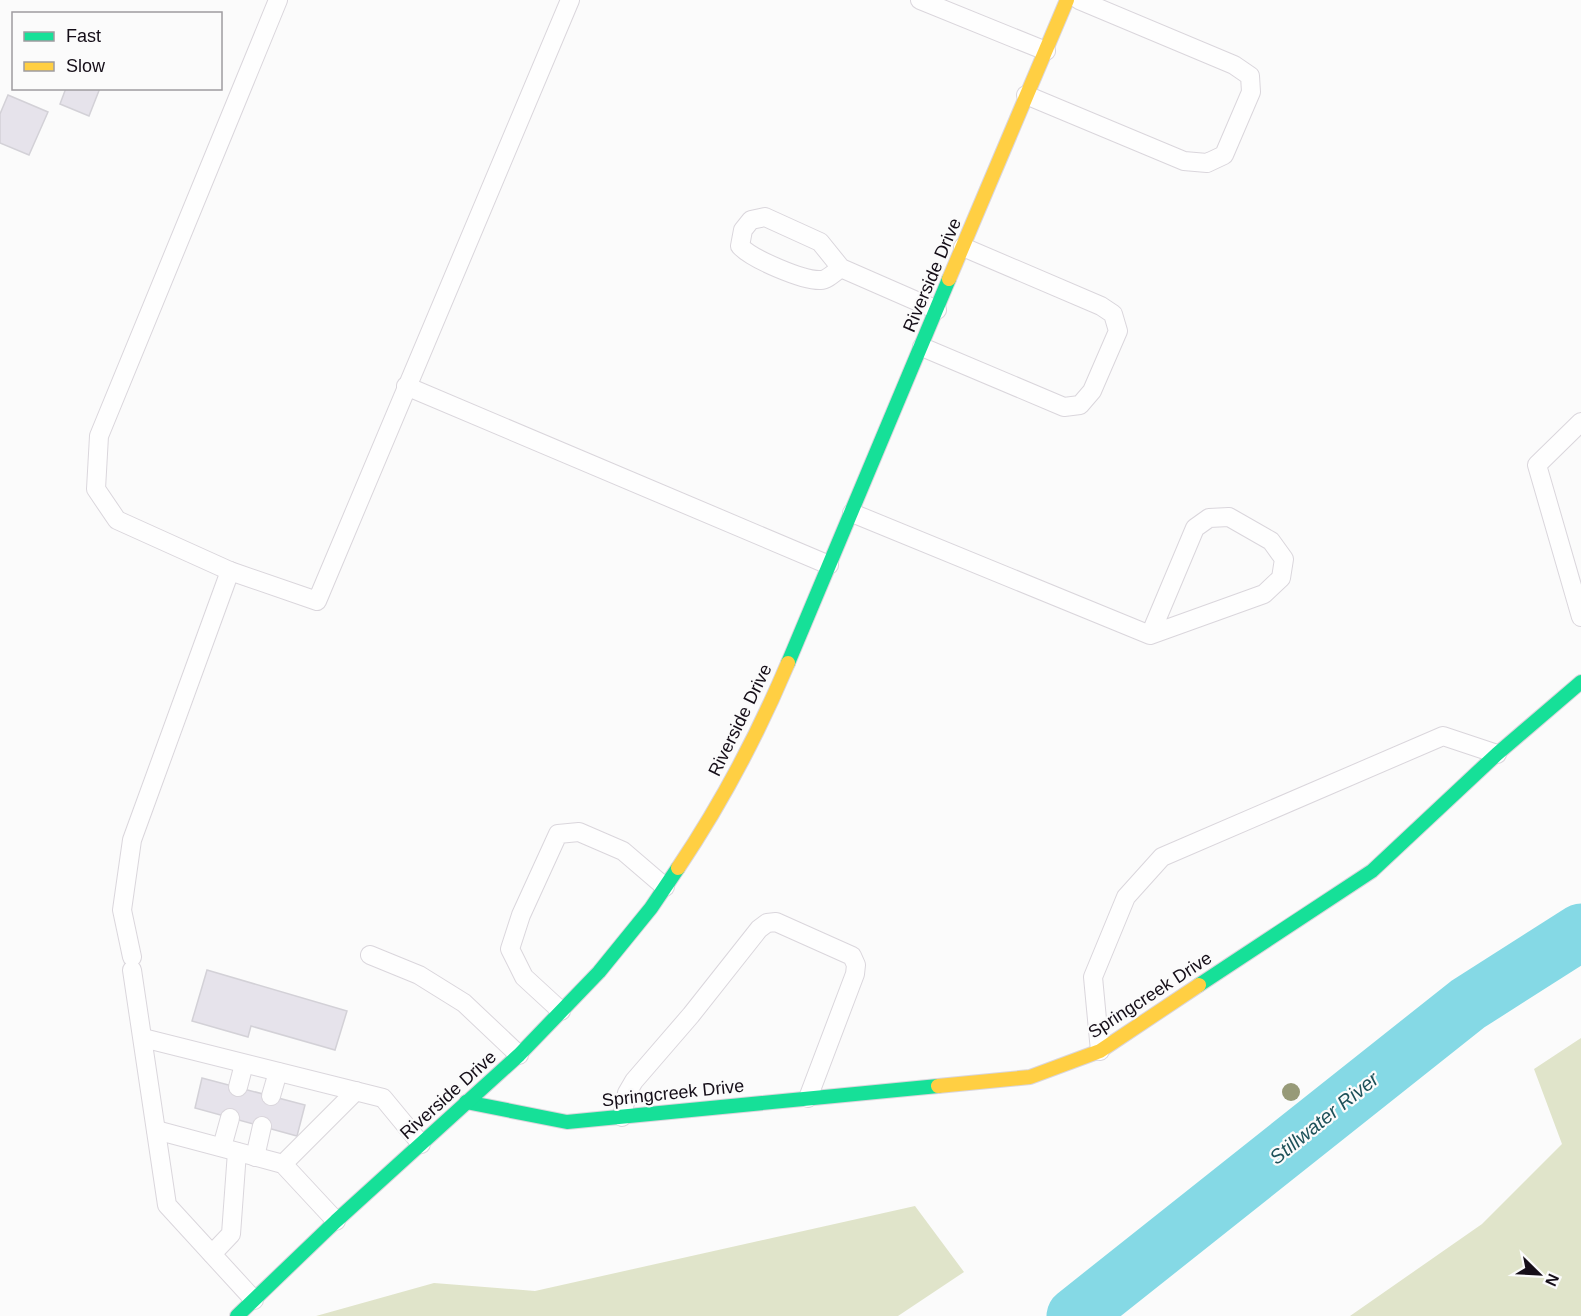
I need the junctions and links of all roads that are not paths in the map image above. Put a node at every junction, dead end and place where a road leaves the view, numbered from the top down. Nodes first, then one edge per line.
1 (278, 0) edge
2 (570, 0) edge
3 (920, 0) edge
4 (1067, 0) edge
5 (1080, 0) edge
6 (1047, 51) junction
7 (1026, 95) junction
8 (963, 247) junction
9 (841, 268) junction
10 (937, 310) junction
11 (922, 347) junction
12 (406, 386) junction
13 (1581, 422) edge
14 (852, 513) junction
15 (829, 565) junction
16 (1575, 566) edge
17 (230, 571) junction
18 (1581, 617) edge
19 (1150, 635) junction
20 (1581, 682) edge
21 (1497, 754) junction
22 (665, 887) junction
23 (370, 955) dead end
24 (561, 1011) junction
25 (143, 1038) junction
26 (1100, 1051) junction
27 (519, 1055) junction
28 (244, 1064) junction
29 (278, 1072) junction
30 (238, 1087) dead end
31 (356, 1092) junction
32 (271, 1096) dead end
33 (808, 1098) junction
34 (466, 1102) junction
35 (622, 1117) junction
36 (230, 1118) dead end
37 (262, 1126) dead end
38 (156, 1130) junction
39 (421, 1144) junction
40 (229, 1149) junction
41 (255, 1156) junction
42 (283, 1164) junction
43 (336, 1221) junction
44 (212, 1254) junction
45 (254, 1300) junction
46 (237, 1316) edge

1 - 17 lane
2 - 12 lane
3 - 6 lane
4 - 6 main road, Riverside Drive
5 - 7 lane
6 - 7 main road, Riverside Drive
7 - 8 main road, Riverside Drive
8 - 10 main road, Riverside Drive
8 - 11 lane
9 - 9 lane
9 - 10 lane
10 - 11 main road, Riverside Drive
11 - 14 main road, Riverside Drive
12 - 15 lane
12 - 17 lane
13 - 16 lane
14 - 15 main road, Riverside Drive
14 - 19 lane
15 - 22 main road, Riverside Drive
16 - 18 lane
17 - 25 lane
19 - 19 lane
20 - 21 main road, Springcreek Drive
21 - 26 main road, Springcreek Drive
21 - 26 lane
22 - 24 main road, Riverside Drive
22 - 24 lane
23 - 27 lane
24 - 27 main road, Riverside Drive
25 - 28 lane
25 - 38 lane
26 - 33 main road, Springcreek Drive
27 - 34 main road, Riverside Drive
28 - 29 lane
28 - 30 lane
29 - 31 lane
29 - 32 lane
31 - 39 lane
31 - 42 lane
33 - 35 main road, Springcreek Drive
33 - 35 lane
34 - 35 main road, Springcreek Drive
34 - 39 main road, Riverside Drive
36 - 40 lane
37 - 41 lane
38 - 40 lane
38 - 44 lane
39 - 43 main road, Riverside Drive
40 - 41 lane
40 - 44 lane
41 - 42 lane
42 - 43 lane
43 - 45 main road, Riverside Drive
44 - 45 lane
45 - 46 main road, Riverside Drive

